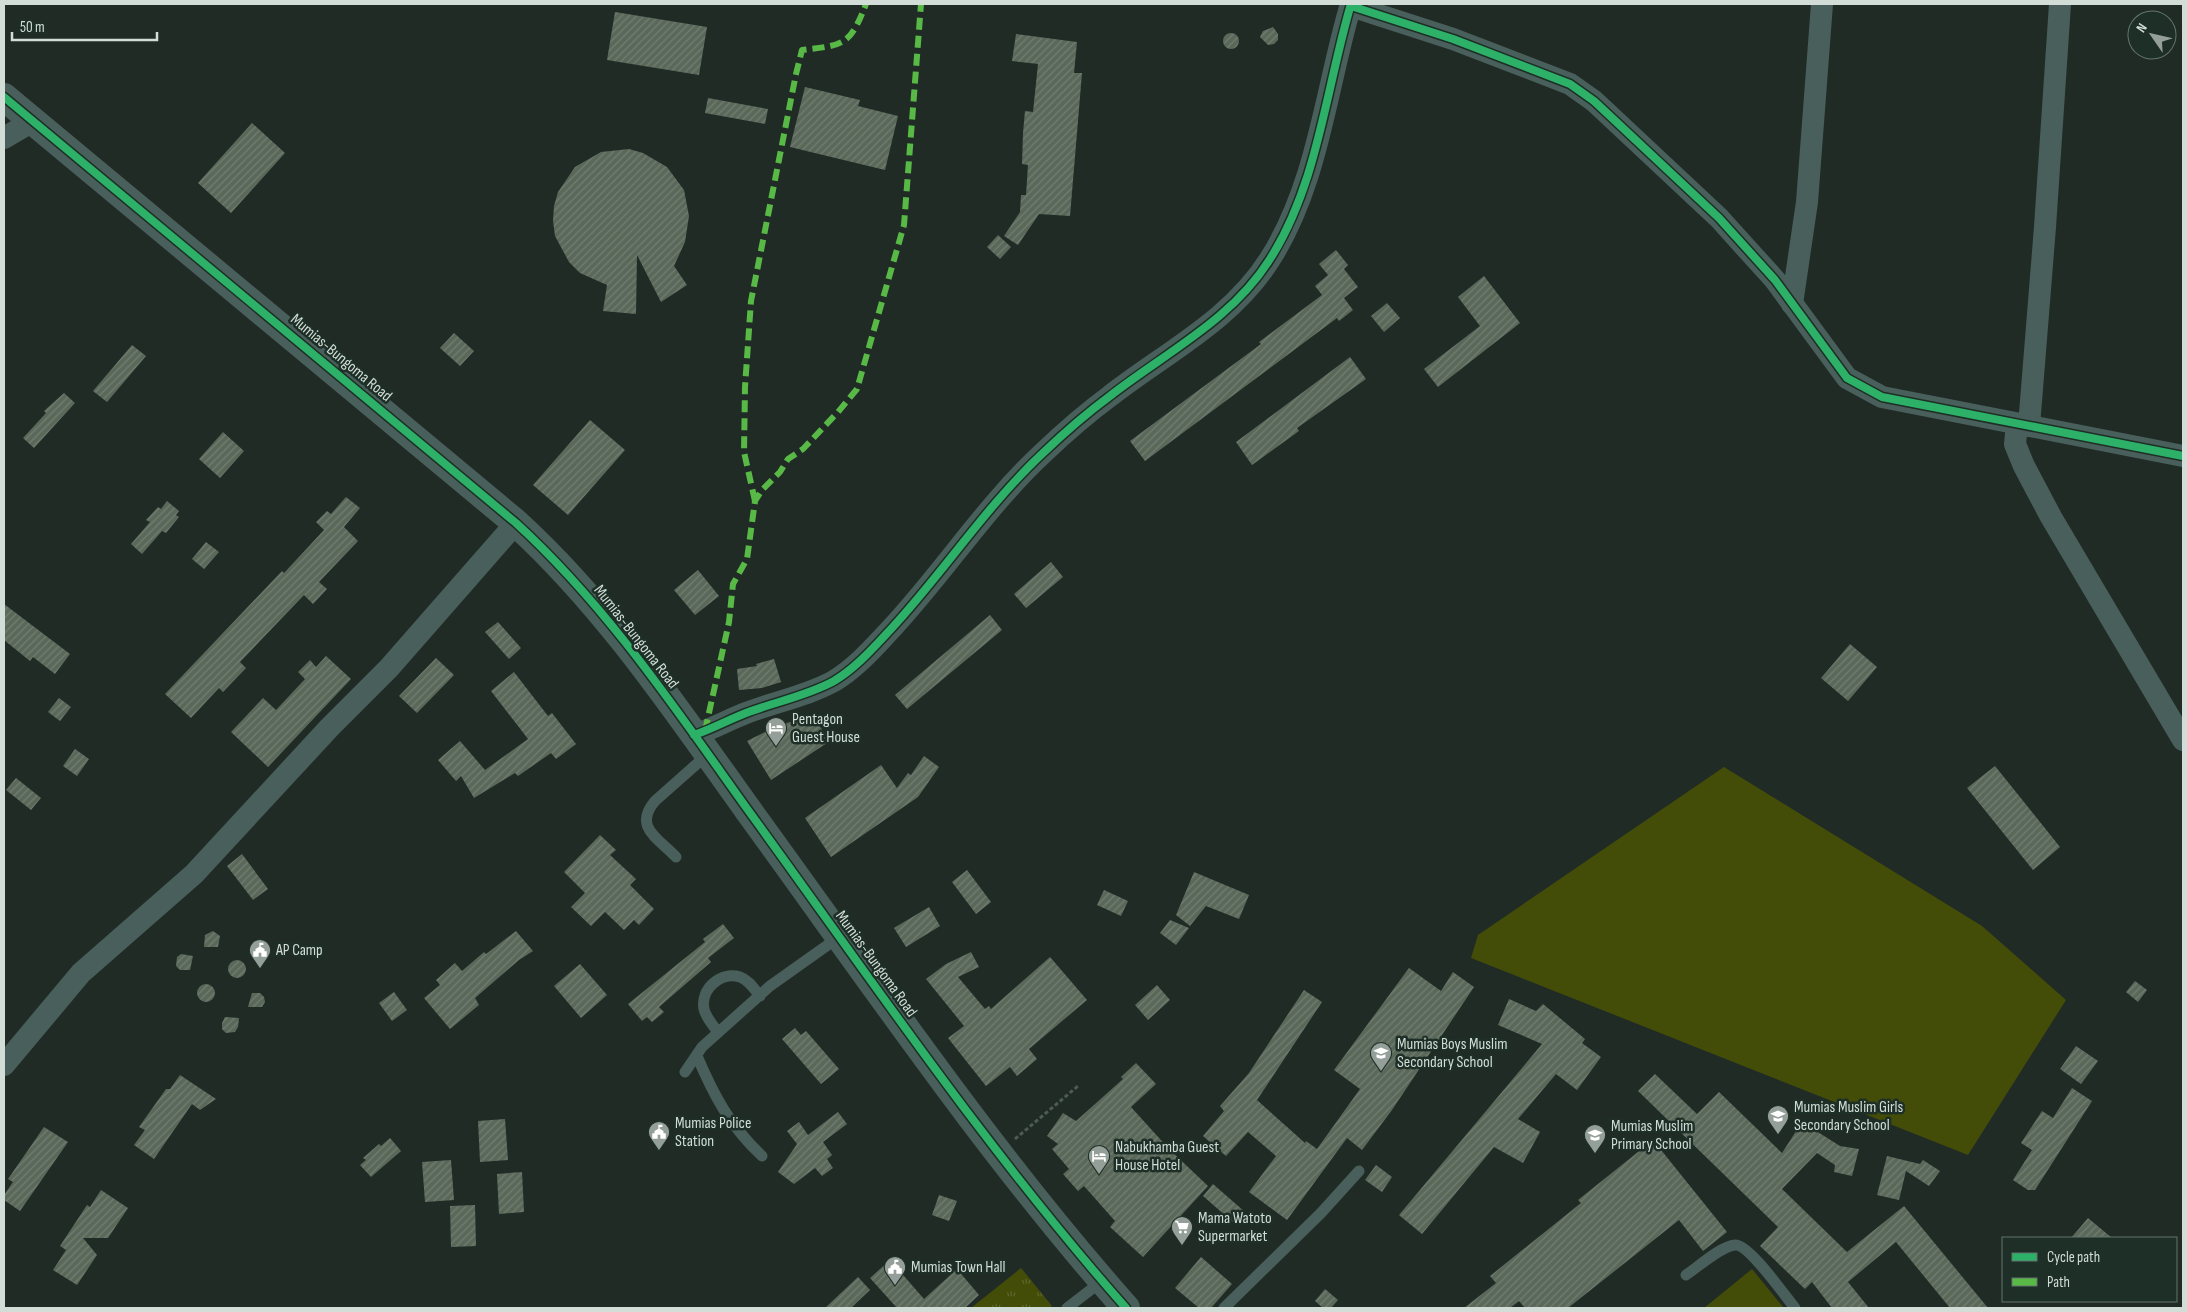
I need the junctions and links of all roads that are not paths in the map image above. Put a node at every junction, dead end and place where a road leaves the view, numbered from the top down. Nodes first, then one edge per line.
1 (1822, 4) edge
2 (2060, 4) edge
3 (1351, 5) edge
4 (4, 97) edge
5 (33, 121) junction
6 (4, 138) edge
7 (1792, 304) junction
8 (2023, 425) junction
9 (2183, 456) edge
10 (516, 523) junction
11 (2183, 740) edge
12 (701, 744) junction
13 (676, 856) dead end
14 (839, 937) junction
15 (760, 996) junction
16 (718, 1032) junction
17 (698, 1056) junction
18 (4, 1065) edge
19 (685, 1072) dead end
20 (762, 1156) dead end
21 (1359, 1171) dead end
22 (1686, 1275) dead end
23 (1102, 1281) junction
24 (1067, 1308) edge
25 (1126, 1308) edge
26 (1224, 1308) edge
27 (1795, 1308) edge

1 - 7 street
2 - 8 street
3 - 7 street
3 - 12 street
4 - 5 street, Mumias-Bungoma Road
5 - 6 street
5 - 10 street, Mumias-Bungoma Road
7 - 8 street
8 - 9 street
8 - 11 street
10 - 12 street, Mumias-Bungoma Road
10 - 18 street
12 - 13 lane
12 - 14 street, Mumias-Bungoma Road
14 - 15 lane
14 - 23 street, Mumias-Bungoma Road
15 - 16 lane
15 - 16 lane
16 - 17 lane
17 - 19 lane
17 - 20 lane
21 - 26 lane
22 - 27 lane
23 - 24 lane
23 - 25 street, Mumias-Bungoma Road

